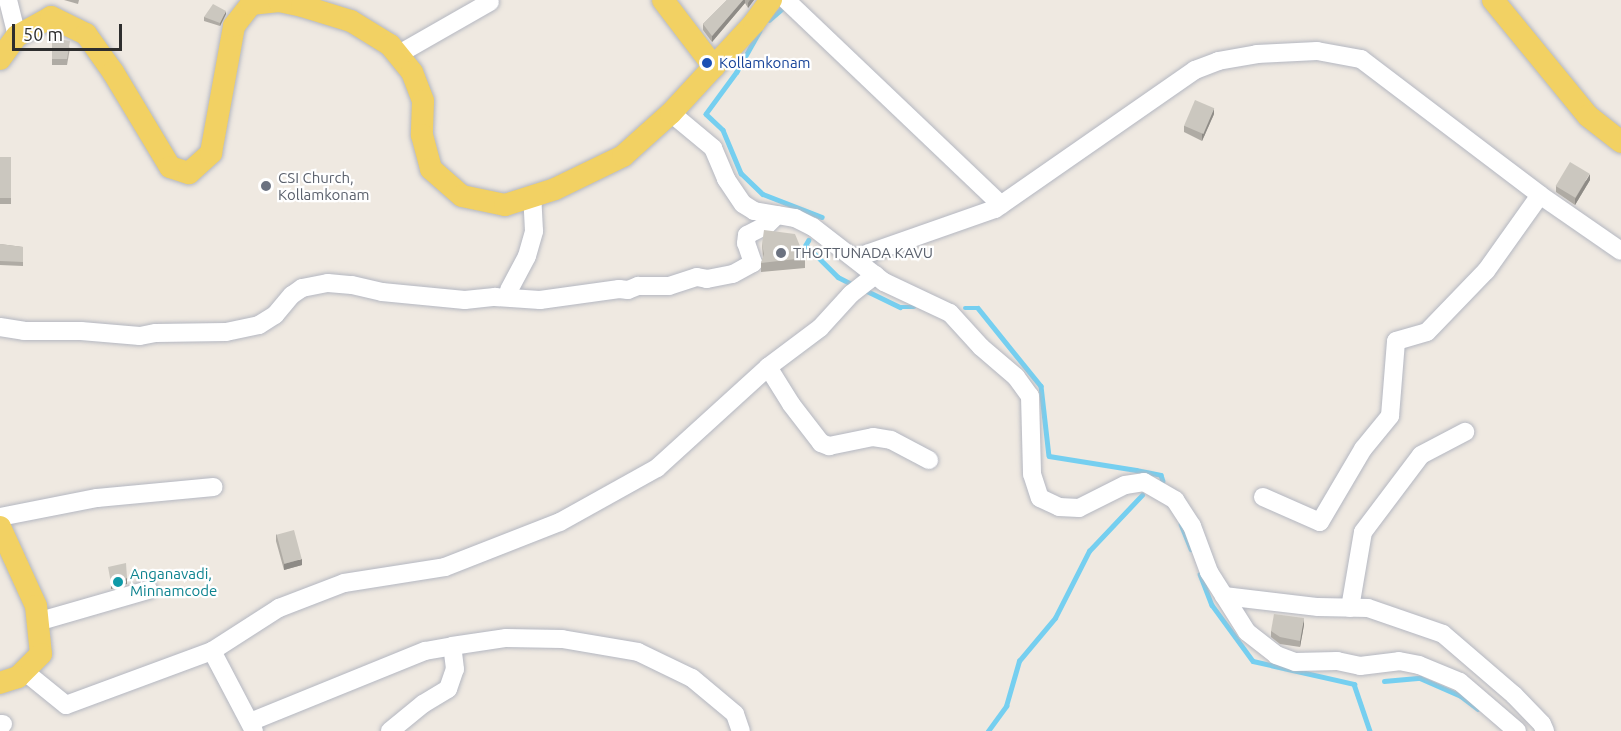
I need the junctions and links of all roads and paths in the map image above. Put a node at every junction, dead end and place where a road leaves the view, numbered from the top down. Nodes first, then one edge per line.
1 (8, 0) edge
2 (663, 0) edge
3 (771, 0) edge
4 (1493, 0) edge
5 (490, 2) dead end
6 (791, 5) edge
7 (323, 6) edge
8 (17, 36) junction
9 (397, 55) junction
10 (0, 60) edge
11 (714, 67) junction
12 (671, 113) junction
13 (1621, 142) edge
14 (1540, 195) junction
15 (532, 196) junction
16 (1001, 205) junction
17 (777, 215) junction
18 (1621, 251) edge
19 (855, 258) junction
20 (871, 278) junction
21 (509, 290) dead end
22 (0, 327) edge
23 (768, 367) junction
24 (1465, 432) dead end
25 (929, 460) dead end
26 (213, 487) dead end
27 (1263, 497) dead end
28 (0, 518) edge
29 (0, 527) edge
30 (148, 590) dead end
31 (1224, 596) junction
32 (1350, 608) junction
33 (37, 622) junction
34 (452, 646) junction
35 (212, 651) junction
36 (24, 671) junction
37 (0, 683) edge
38 (252, 727) edge
39 (390, 731) edge
40 (741, 731) edge
41 (1517, 731) edge
42 (1545, 731) edge

1 - 8 street
2 - 11 main road
3 - 11 main road
4 - 13 main road
5 - 9 street
6 - 16 street
7 - 8 main road
7 - 9 main road
8 - 10 main road
9 - 15 main road
11 - 12 main road
12 - 15 main road
12 - 17 street
14 - 16 street
14 - 18 street
14 - 27 street
15 - 21 street
16 - 19 street
17 - 19 street
17 - 22 street
19 - 20 street
20 - 23 street
20 - 31 street
23 - 25 street
23 - 35 street
24 - 32 street
26 - 28 street
29 - 33 main road
30 - 33 street
31 - 32 street
31 - 41 street
32 - 42 street
33 - 36 main road
34 - 38 street
34 - 39 street
34 - 40 street
35 - 36 street
35 - 38 street
36 - 37 main road

